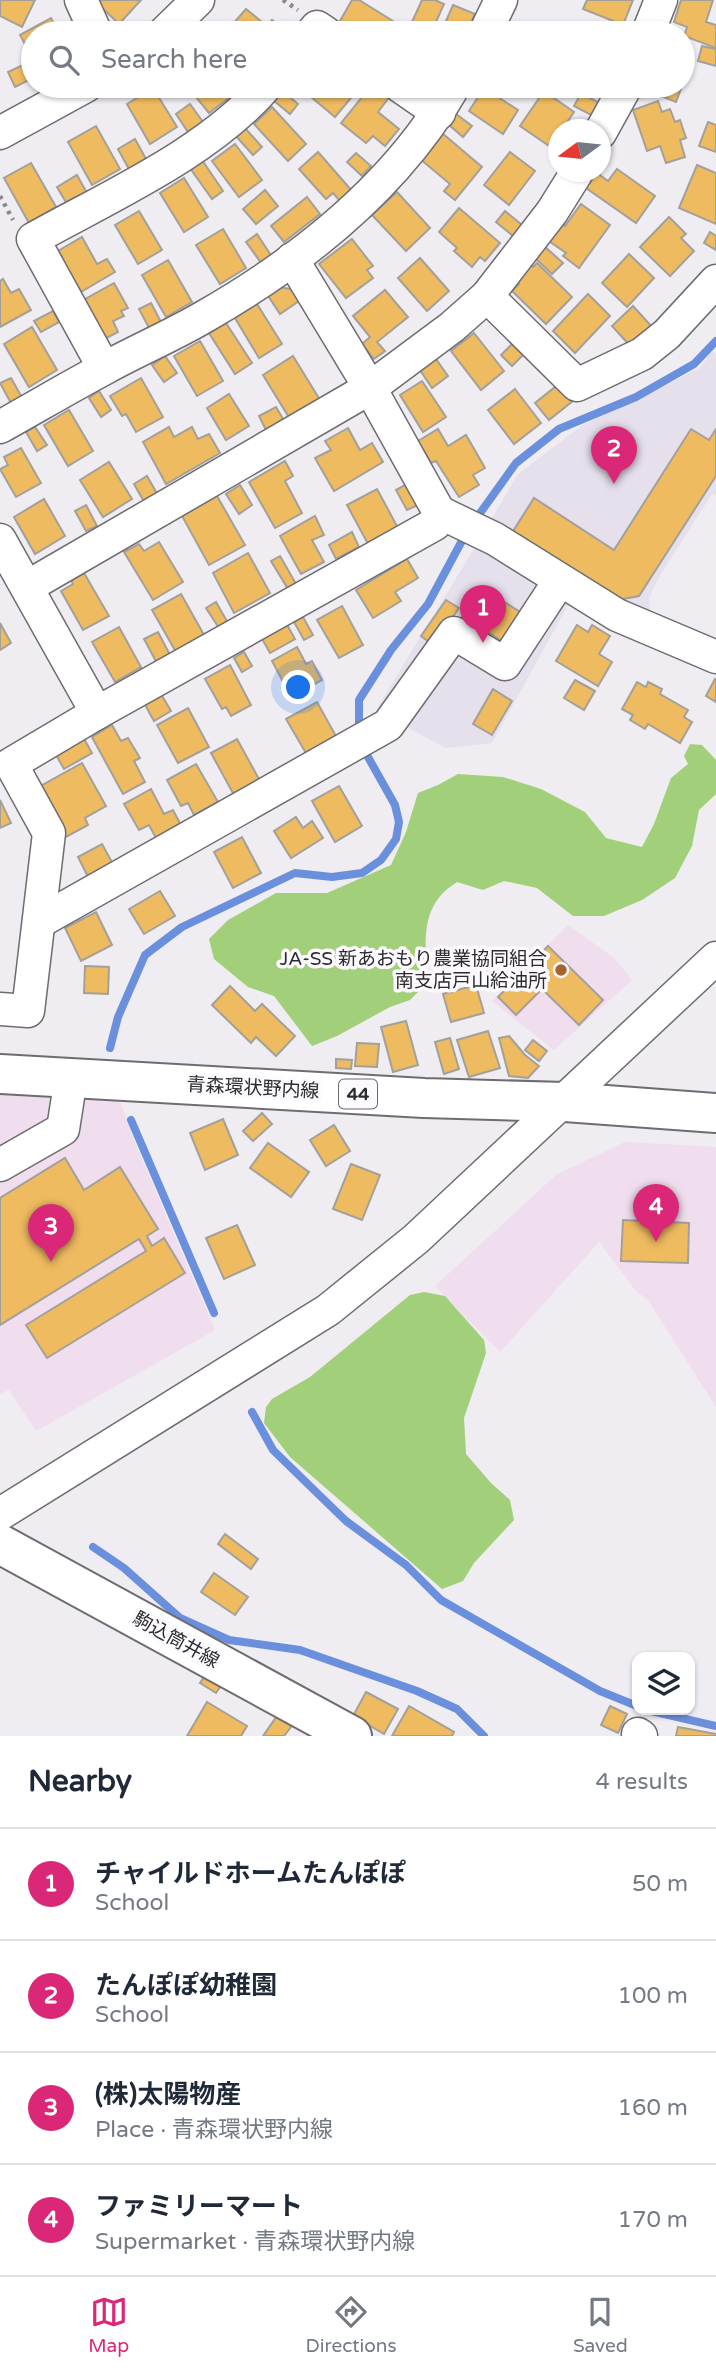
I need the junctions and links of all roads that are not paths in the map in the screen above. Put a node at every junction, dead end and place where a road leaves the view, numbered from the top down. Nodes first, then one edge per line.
1 (81, 0) edge
2 (198, 0) edge
3 (501, 0) edge
4 (661, 0) edge
5 (91, 21) edge
6 (176, 21) edge
7 (491, 21) edge
8 (653, 21) edge
9 (64, 98) edge
10 (253, 98) edge
11 (417, 98) edge
12 (447, 98) edge
13 (619, 98) edge
14 (439, 113) junction
15 (608, 119) edge
16 (0, 133) edge
17 (571, 182) edge
18 (292, 259) junction
19 (716, 281) edge
20 (487, 296) junction
21 (104, 368) junction
22 (370, 388) junction
23 (0, 427) edge
24 (439, 512) junction
25 (0, 540) edge
26 (560, 580) junction
27 (27, 587) junction
28 (716, 657) edge
29 (97, 713) junction
30 (6, 756) edge
31 (38, 922) junction
32 (716, 958) edge
33 (0, 1009) edge
34 (0, 1074) edge
35 (71, 1078) junction
36 (565, 1102) junction
37 (716, 1113) edge
38 (0, 1165) edge
39 (0, 1514) edge
40 (0, 1544) edge
41 (311, 1726) edge
42 (352, 1736) edge

1 - 5 street
2 - 6 street
3 - 7 street
4 - 8 street
9 - 16 street
10 - 21 street
11 - 14 street
12 - 14 street
13 - 15 street
14 - 18 street
17 - 20 street
18 - 21 street
18 - 22 street
19 - 20 street
20 - 22 street
21 - 23 street
22 - 24 street
22 - 27 street
24 - 26 street
24 - 29 street
25 - 27 street
26 - 28 street
26 - 31 street
27 - 29 street
29 - 30 street
30 - 31 street
31 - 33 street
32 - 36 street
34 - 35 main road, 青森環状野内線 / 44
35 - 36 main road, 青森環状野内線 / 44
35 - 38 street
36 - 37 main road, 青森環状野内線 / 44
36 - 39 street
40 - 41 main road, 駒込筒井線
41 - 42 main road, 駒込筒井線

